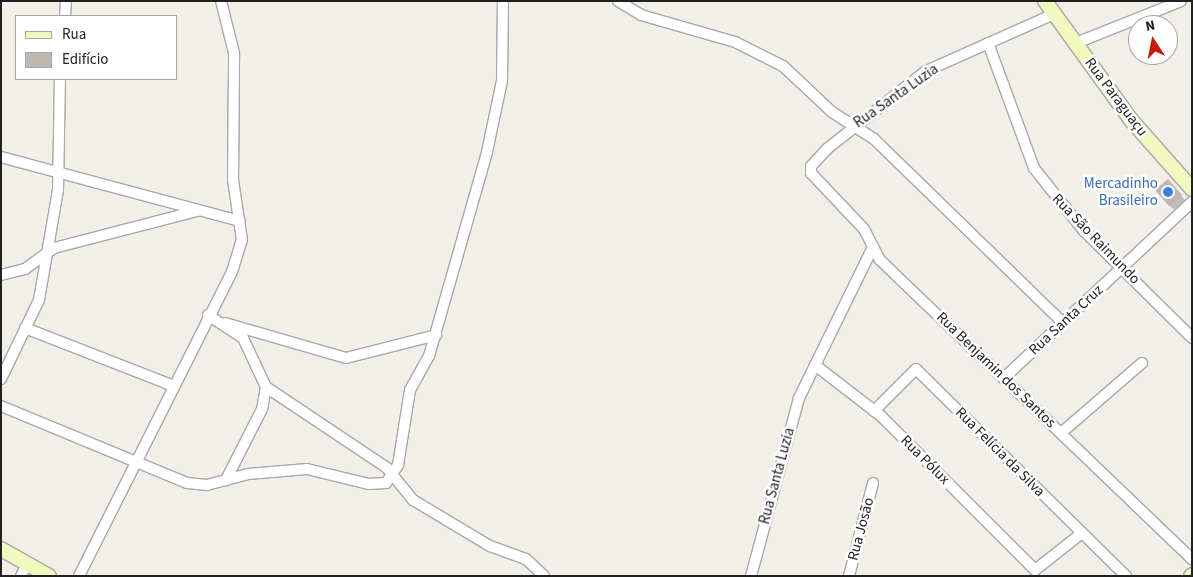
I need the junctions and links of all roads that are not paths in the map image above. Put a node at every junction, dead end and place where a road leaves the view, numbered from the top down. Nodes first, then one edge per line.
1 (66, 1) edge
2 (221, 1) edge
3 (503, 1) edge
4 (618, 1) edge
5 (1045, 1) edge
6 (1181, 1) edge
7 (1054, 14) junction
8 (65, 15) edge
9 (988, 43) junction
10 (1076, 43) junction
11 (60, 80) edge
12 (854, 125) junction
13 (1, 157) edge
14 (812, 173) joint
15 (59, 174) junction
16 (1192, 189) edge
17 (1192, 202) edge
18 (198, 211) junction
19 (240, 221) junction
20 (872, 248) junction
21 (45, 253) junction
22 (1123, 267) junction
23 (1, 275) edge
24 (208, 316) junction
25 (1063, 323) junction
26 (225, 324) junction
27 (25, 328) junction
28 (436, 335) junction
29 (1192, 338) edge
30 (1142, 363) dead end
31 (815, 365) junction
32 (2, 374) edge
33 (1006, 376) junction
34 (171, 385) junction
35 (266, 387) junction
36 (1, 406) edge
37 (874, 411) junction
38 (1061, 433) junction
39 (135, 464) junction
40 (394, 475) junction
41 (226, 480) junction
42 (873, 483) dead end
43 (1082, 533) junction
44 (1, 549) edge
45 (1192, 559) edge
46 (24, 570) edge
47 (49, 576) edge
48 (79, 576) edge
49 (544, 576) edge
50 (751, 576) edge
51 (849, 576) edge
52 (1126, 576) edge

1 - 8 street
2 - 19 street
3 - 28 street
4 - 12 street
5 - 7 street, Rua Paraguaçu
6 - 10 street
7 - 9 street, Rua Santa Luzia
7 - 10 street, Rua Paraguaçu
9 - 12 street, Rua Santa Luzia
9 - 22 street, Rua São Raimundo
10 - 16 street, Rua Paraguaçu
11 - 15 street
12 - 14 street, Rua Santa Luzia
12 - 25 street
13 - 15 street
14 - 20 street, Rua Benjamin dos Santos
15 - 18 street
15 - 21 street
17 - 22 street, Rua Santa Cruz
18 - 19 street
18 - 21 street
19 - 24 street
20 - 31 street, Rua Santa Luzia
20 - 33 street, Rua Benjamin dos Santos
21 - 23 street
21 - 27 street
22 - 25 street, Rua Santa Cruz
22 - 29 street, Rua São Raimundo
24 - 26 street
24 - 34 street
25 - 33 street, Rua Santa Cruz
26 - 28 street
26 - 35 street
27 - 32 street
27 - 34 street
28 - 40 street
30 - 38 street
31 - 37 street, Rua Pólux
31 - 50 street, Rua Santa Luzia
33 - 38 street, Rua Benjamin dos Santos
34 - 39 street
35 - 40 street
35 - 41 street
36 - 39 street
37 - 43 street, Rua Pólux
37 - 43 street, Rua Felícia da Silva
38 - 45 street, Rua Benjamin dos Santos
39 - 41 street
39 - 48 street
40 - 41 street
40 - 49 street
42 - 51 street, Rua Josão
43 - 52 street, Rua Felícia da Silva
44 - 46 street
46 - 47 street

